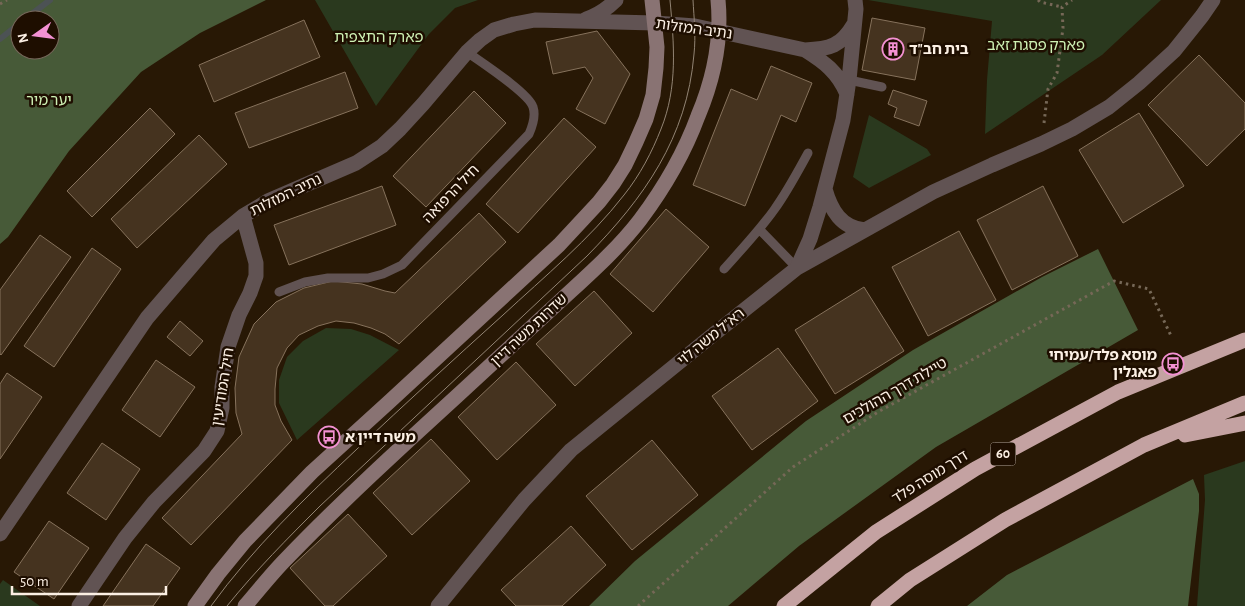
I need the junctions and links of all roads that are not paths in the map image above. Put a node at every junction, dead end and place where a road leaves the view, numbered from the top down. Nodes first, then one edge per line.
1 (616, 0) edge
2 (652, 0) edge
3 (718, 0) edge
4 (1213, 0) edge
5 (855, 11) edge
6 (582, 21) junction
7 (655, 23) junction
8 (719, 31) junction
9 (805, 50) junction
10 (467, 52) junction
11 (848, 87) junction
12 (882, 87) dead end
13 (808, 153) dead end
14 (825, 189) junction
15 (243, 216) junction
16 (759, 229) junction
17 (865, 230) junction
18 (797, 268) junction
19 (724, 270) dead end
20 (279, 292) dead end
21 (1245, 340) edge
22 (1245, 403) edge
23 (1245, 423) edge
24 (1151, 442) junction
25 (0, 534) edge
26 (79, 606) edge
27 (195, 606) edge
28 (245, 606) edge
29 (438, 606) edge
30 (784, 606) edge
31 (878, 606) edge

1 - 6 street, נתיב המזלות
2 - 7 street
3 - 8 street, שדרות משה דיין
4 - 17 street, רא"ל משה לוי
5 - 9 street, נתיב המזלות
5 - 11 street
6 - 7 street, נתיב המזלות
6 - 10 street, נתיב המזלות
7 - 8 street, נתיב המזלות
7 - 27 street
8 - 9 street, נתיב המזלות
8 - 28 street, שדרות משה דיין
9 - 11 street, נתיב המזלות
10 - 15 street, נתיב המזלות
10 - 20 lane, חיל הרפואה
11 - 12 lane
11 - 14 street
13 - 16 lane
14 - 17 street
14 - 18 street
15 - 25 street, נתיב המזלות
15 - 26 street, חיל המודיעין
16 - 18 lane
16 - 19 lane
17 - 18 street, רא"ל משה לוי
18 - 29 street, רא"ל משה לוי
21 - 30 highway, דרך מוסה פלד / 60
22 - 24 highway
23 - 24 highway
24 - 31 highway

